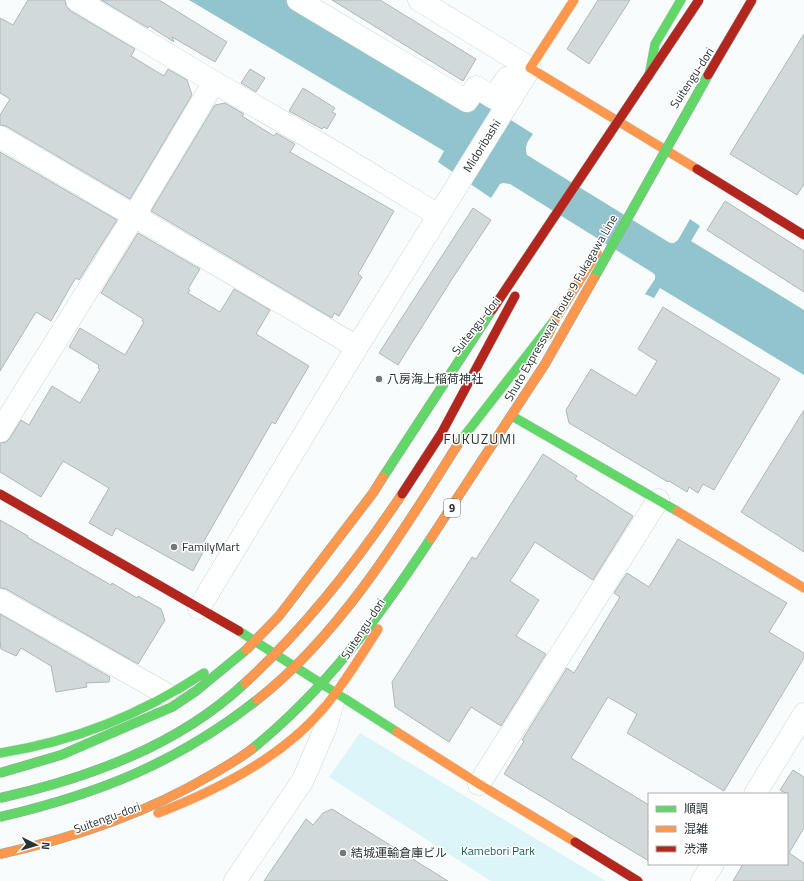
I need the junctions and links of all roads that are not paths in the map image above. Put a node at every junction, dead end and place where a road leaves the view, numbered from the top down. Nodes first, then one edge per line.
1 (77, 0) edge
2 (298, 0) edge
3 (419, 0) edge
4 (574, 0) edge
5 (681, 0) edge
6 (699, 0) edge
7 (752, 0) edge
8 (756, 0) edge
9 (530, 68) junction
10 (507, 78) dead end
11 (214, 82) junction
12 (648, 85) junction
13 (624, 124) junction
14 (0, 138) edge
15 (662, 147) junction
16 (134, 216) junction
17 (438, 216) junction
18 (560, 224) dead end
19 (608, 234) dead end
20 (804, 235) edge
21 (601, 246) dead end
22 (556, 318) junction
23 (357, 347) junction
24 (512, 416) junction
25 (0, 431) edge
26 (0, 494) edge
27 (658, 500) junction
28 (804, 588) edge
29 (0, 600) edge
30 (199, 608) junction
31 (248, 636) junction
32 (336, 692) junction
33 (168, 695) junction
34 (804, 714) edge
35 (0, 753) edge
36 (0, 773) edge
37 (479, 784) junction
38 (756, 793) edge
39 (0, 798) edge
40 (0, 817) edge
41 (0, 854) edge
42 (0, 860) edge
43 (711, 865) edge
44 (235, 881) edge
45 (638, 881) edge
46 (702, 881) edge

1 - 11 street
2 - 10 street
3 - 9 street
4 - 9 main road
5 - 12 main road
6 - 12 main road, bridge
6 - 36 main road, bridge
7 - 41 main road, Shuto Expressway Route 9 Fukagawa Line / 9, bridge
8 - 15 main road, Suitengu-dori
9 - 13 main road
9 - 17 street, Midoribashi
11 - 16 street
11 - 17 street
12 - 13 main road
13 - 15 main road
13 - 18 main road
14 - 16 street
15 - 19 main road, Suitengu-dori
15 - 20 main road
16 - 23 street
16 - 25 street
17 - 23 street, Midoribashi
21 - 22 main road, Suitengu-dori
22 - 24 main road, Suitengu-dori
22 - 40 main road, bridge
23 - 30 street, Midoribashi
24 - 27 main road
24 - 32 main road, Suitengu-dori
26 - 30 main road
27 - 28 main road
27 - 37 street
29 - 33 street
30 - 31 main road
31 - 32 main road
31 - 33 main road, Suitengu-dori
31 - 39 main road, Suitengu-dori, bridge
32 - 37 main road
32 - 42 main road, Suitengu-dori
32 - 44 street
33 - 35 main road, Suitengu-dori
34 - 38 street
37 - 45 main road
43 - 46 street

